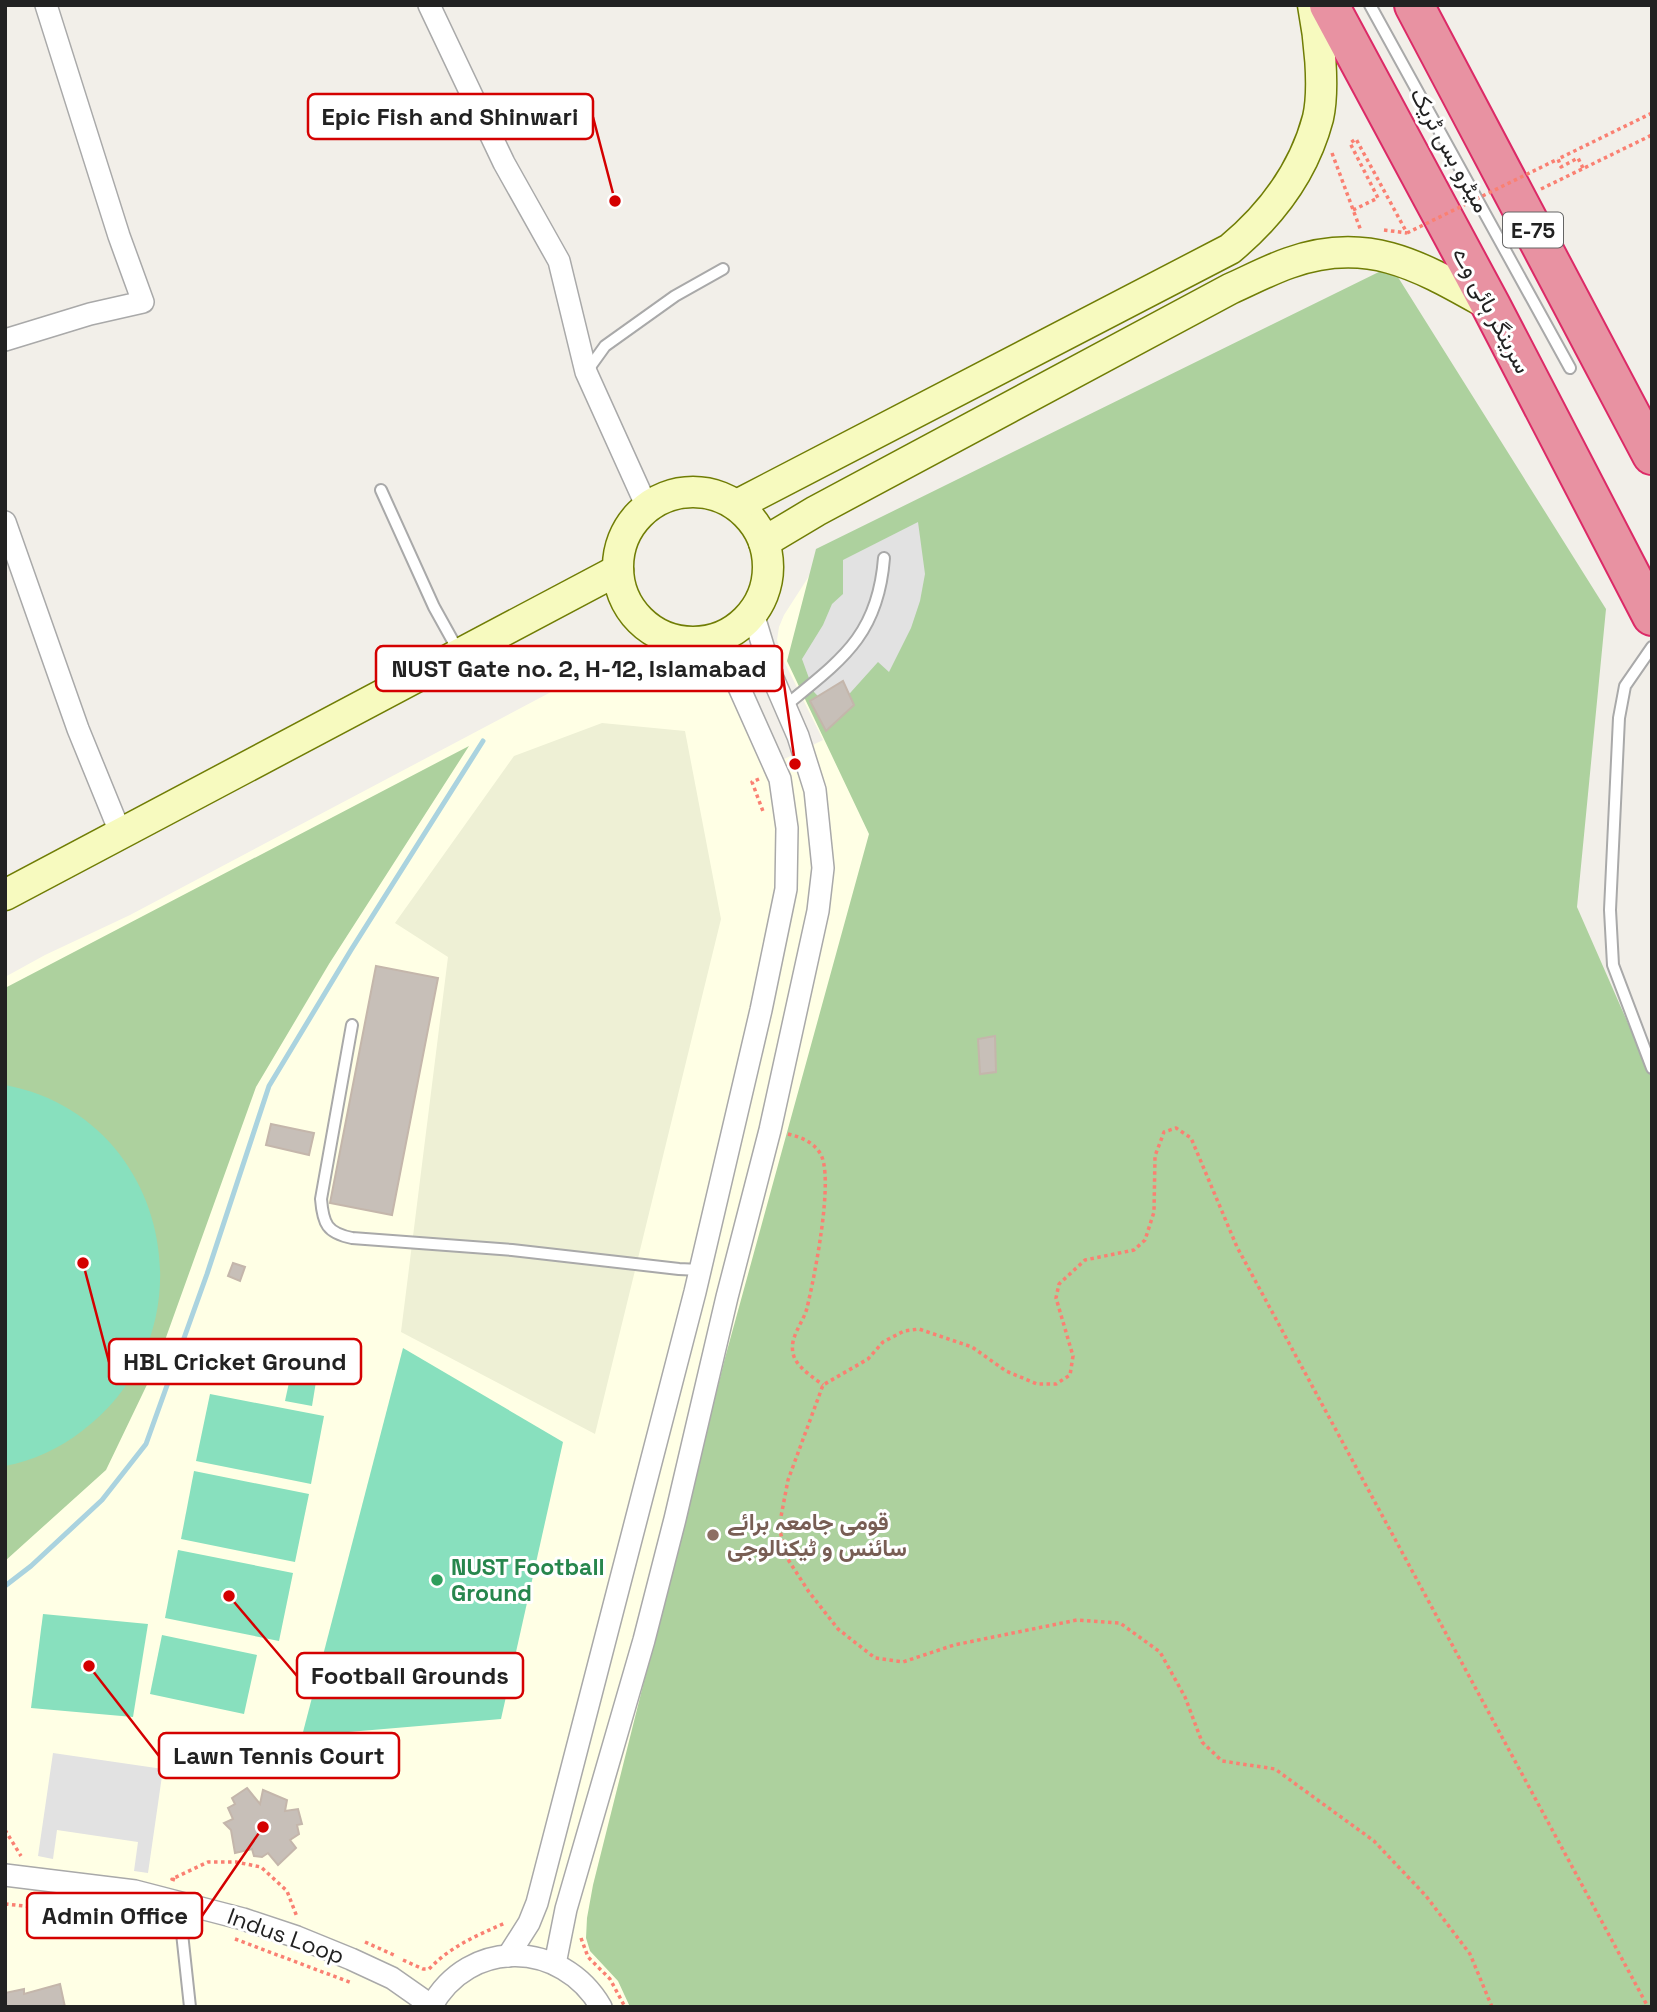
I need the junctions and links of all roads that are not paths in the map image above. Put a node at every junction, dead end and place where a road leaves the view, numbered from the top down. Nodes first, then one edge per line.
1 (46, 5) edge
2 (429, 5) edge
3 (1312, 5) edge
4 (1329, 5) edge
5 (1370, 5) edge
6 (1414, 5) edge
7 (723, 269) dead end
8 (1491, 306) junction
9 (5, 340) edge
10 (1570, 368) dead end
11 (586, 372) junction
12 (1652, 455) edge
13 (381, 490) dead end
14 (737, 505) junction
15 (647, 507) junction
16 (5, 522) edge
17 (764, 542) junction
18 (884, 558) dead end
19 (618, 570) junction
20 (752, 613) junction
21 (1652, 616) edge
22 (717, 638) junction
23 (1652, 647) edge
24 (460, 653) junction
25 (785, 706) junction
26 (120, 832) junction
27 (5, 895) edge
28 (352, 1025) dead end
29 (1652, 1068) edge
30 (700, 1270) junction
31 (695, 1292) junction
32 (727, 1297) junction
33 (6, 1873) edge
34 (185, 1903) junction
35 (508, 1956) junction
36 (555, 1964) junction
37 (432, 2006) edge
38 (190, 2007) edge
39 (601, 2007) edge

1 - 9 street
2 - 11 street
3 - 14 main road
4 - 8 highway, سرینگر ہائی وے
5 - 10 lane, میٹرو بس ٹریک
6 - 12 highway, E-75
7 - 11 lane
8 - 17 main road
8 - 21 highway, سرینگر ہائی وے
11 - 15 street
13 - 24 lane
14 - 15 main road
14 - 17 main road
15 - 19 main road
16 - 26 street
17 - 20 main road
18 - 25 lane
19 - 22 main road
19 - 24 main road
20 - 22 main road
20 - 25 street
22 - 30 street
23 - 29 lane
24 - 26 main road
25 - 32 street
26 - 27 main road
28 - 30 lane
30 - 31 street
31 - 32 street
31 - 35 street
32 - 36 street
33 - 34 street, Indus Loop
34 - 37 street, Indus Loop
34 - 38 lane
35 - 36 street, Indus Loop
35 - 37 street, Indus Loop
36 - 39 street, Indus Loop

